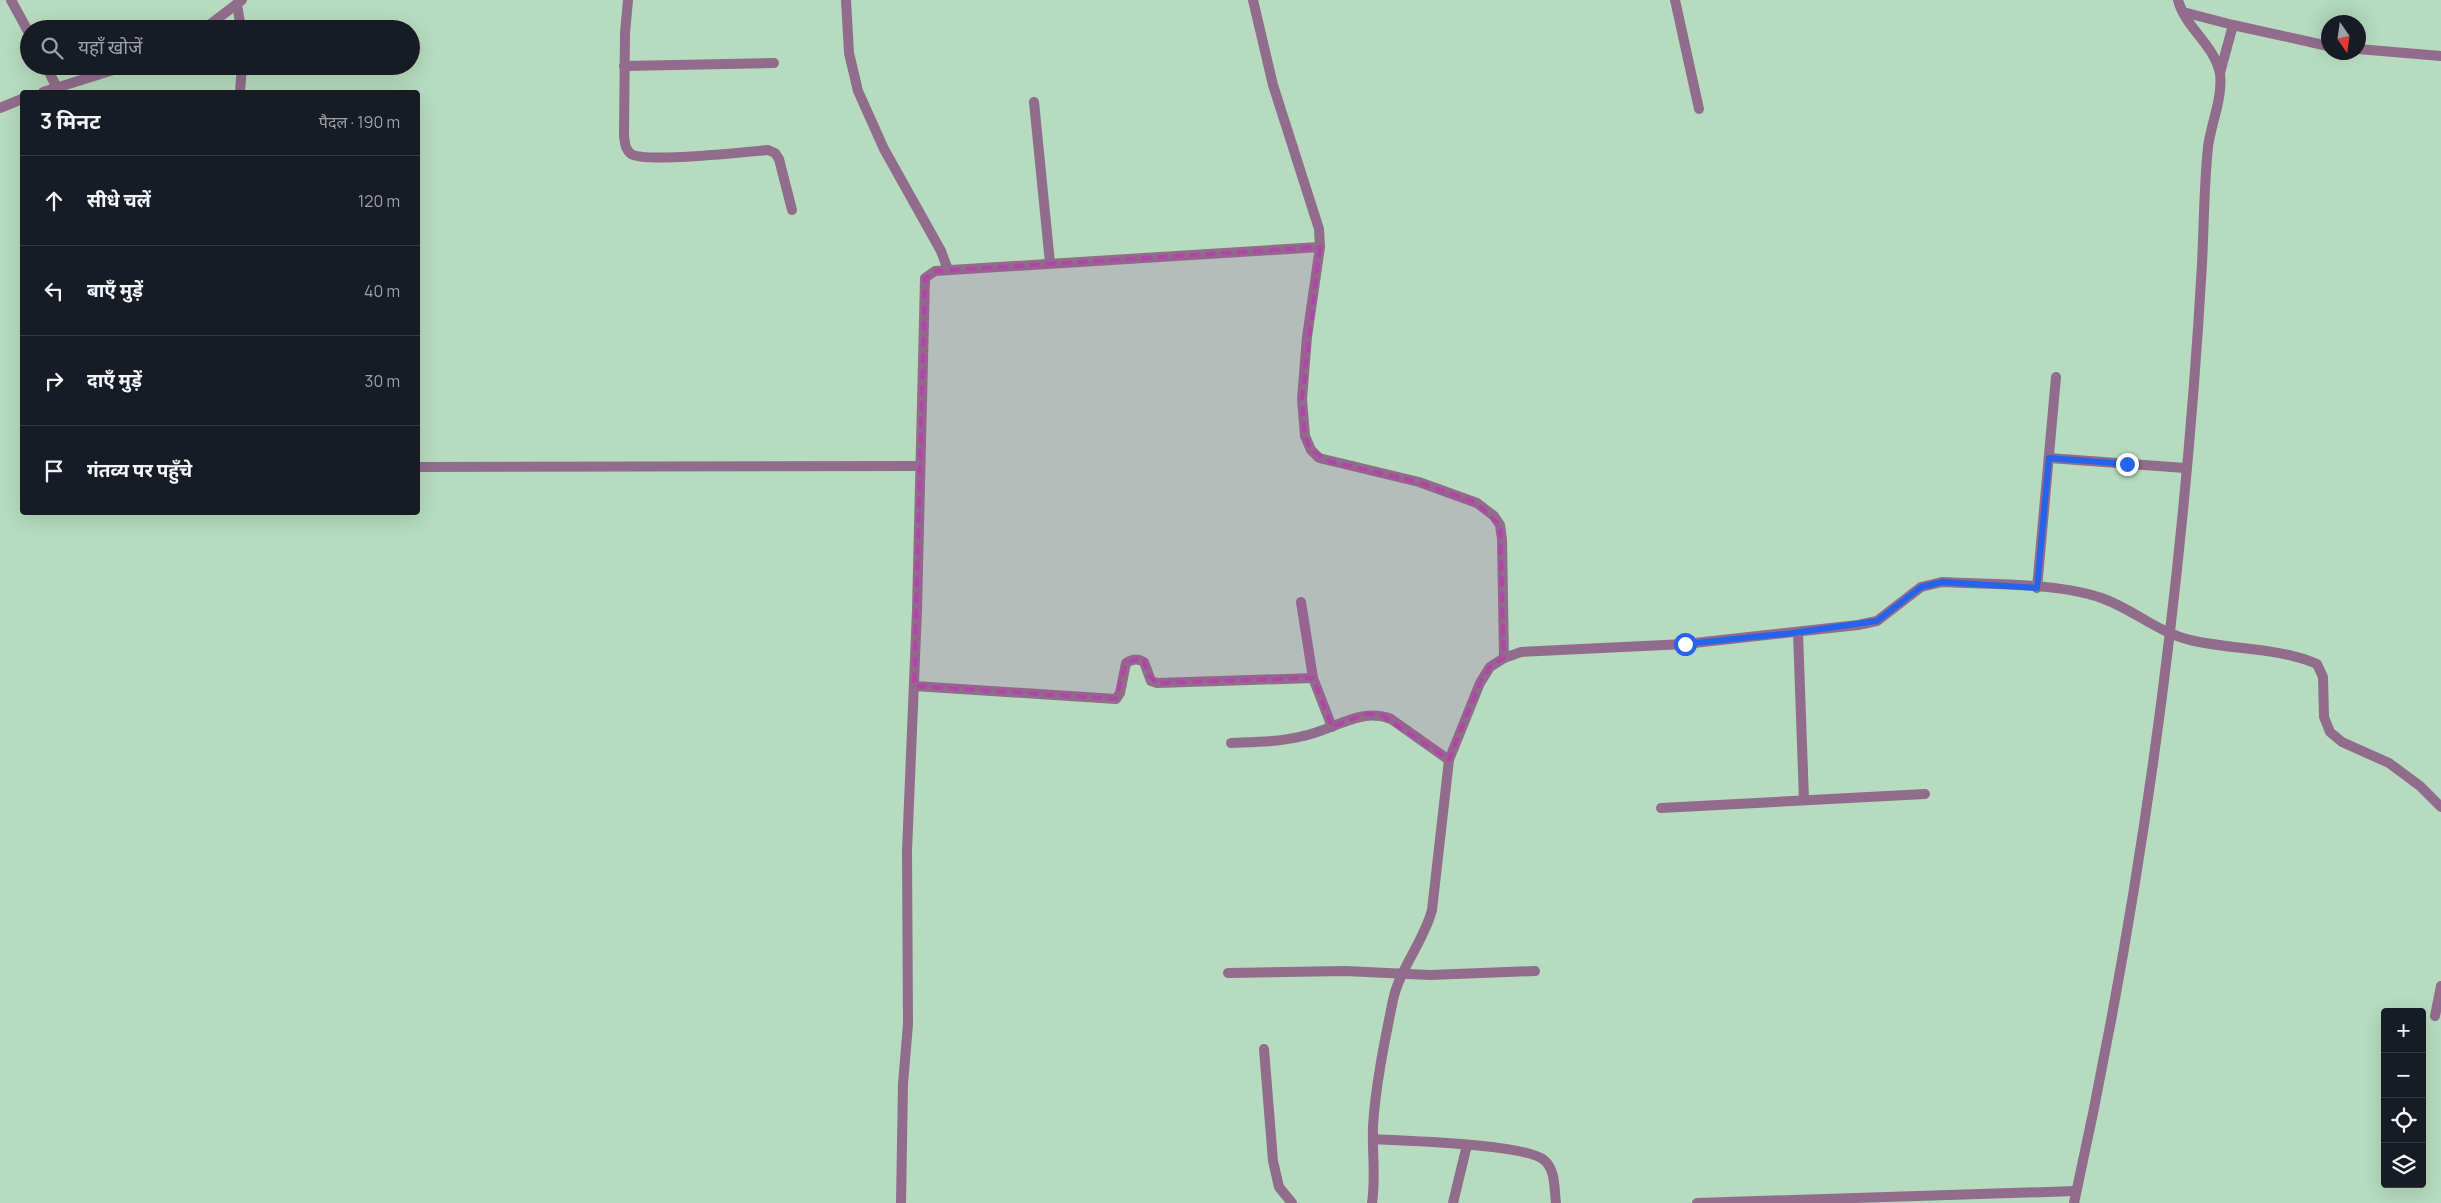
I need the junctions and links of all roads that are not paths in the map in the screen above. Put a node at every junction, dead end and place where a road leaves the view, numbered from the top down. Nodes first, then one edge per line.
1 (11, 0) edge
2 (628, 0) edge
3 (846, 0) edge
4 (1253, 0) edge
5 (1675, 0) edge
6 (2178, 0) edge
7 (239, 2) edge
8 (2183, 12) junction
9 (22, 20) edge
10 (216, 20) edge
11 (240, 20) edge
12 (2233, 25) junction
13 (2321, 44) edge
14 (2366, 50) edge
15 (2441, 56) edge
16 (774, 63) dead end
17 (624, 66) junction
18 (2220, 73) junction
19 (50, 75) edge
20 (97, 75) edge
21 (241, 75) edge
22 (56, 88) junction
23 (50, 90) edge
24 (240, 90) edge
25 (20, 100) edge
26 (1034, 102) dead end
27 (0, 108) edge
28 (1699, 109) dead end
29 (792, 210) dead end
30 (1320, 247) junction
31 (1050, 263) junction
32 (948, 270) junction
33 (2056, 377) dead end
34 (2049, 458) junction
35 (919, 466) junction
36 (420, 467) edge
37 (2185, 468) junction
38 (2037, 588) junction
39 (1301, 602) dead end
40 (1798, 633) junction
41 (2170, 634) junction
42 (1504, 658) junction
43 (1313, 678) junction
44 (914, 686) junction
45 (1332, 727) junction
46 (1230, 743) dead end
47 (1449, 760) junction
48 (1925, 794) dead end
49 (1804, 800) junction
50 (2441, 807) edge
51 (1661, 808) dead end
52 (1535, 971) dead end
53 (1228, 973) dead end
54 (1404, 974) junction
55 (2441, 986) edge
56 (2435, 1016) dead end
57 (1264, 1049) dead end
58 (1373, 1139) junction
59 (1467, 1146) junction
60 (2076, 1191) junction
61 (901, 1203) edge
62 (1292, 1203) edge
63 (1372, 1203) edge
64 (1453, 1203) edge
65 (1556, 1203) edge
66 (1697, 1203) edge
67 (2074, 1203) edge

1 - 9 street
2 - 17 street
3 - 32 street
4 - 30 street
5 - 28 street
6 - 8 street
7 - 10 street
7 - 11 street
8 - 12 street
8 - 18 street
12 - 13 street
12 - 18 street
14 - 15 street
16 - 17 street
17 - 29 street
18 - 37 street
19 - 22 street
20 - 22 street
21 - 24 street
22 - 23 street
25 - 27 street
26 - 31 street
30 - 31 street
30 - 42 street
31 - 32 street
32 - 35 street
33 - 34 street
34 - 37 street
34 - 38 street
35 - 36 street
35 - 44 street
37 - 41 street
38 - 40 street
38 - 41 street
39 - 43 street
40 - 42 street
40 - 49 street
41 - 50 street
41 - 60 street
42 - 47 street
43 - 44 street
43 - 45 street
44 - 61 street
45 - 46 street
45 - 47 street
47 - 54 street
48 - 49 street
49 - 51 street
52 - 54 street
53 - 54 street
54 - 58 street
55 - 56 street
57 - 62 street
58 - 59 street
58 - 63 street
59 - 64 street
59 - 65 street
60 - 66 street
60 - 67 street

